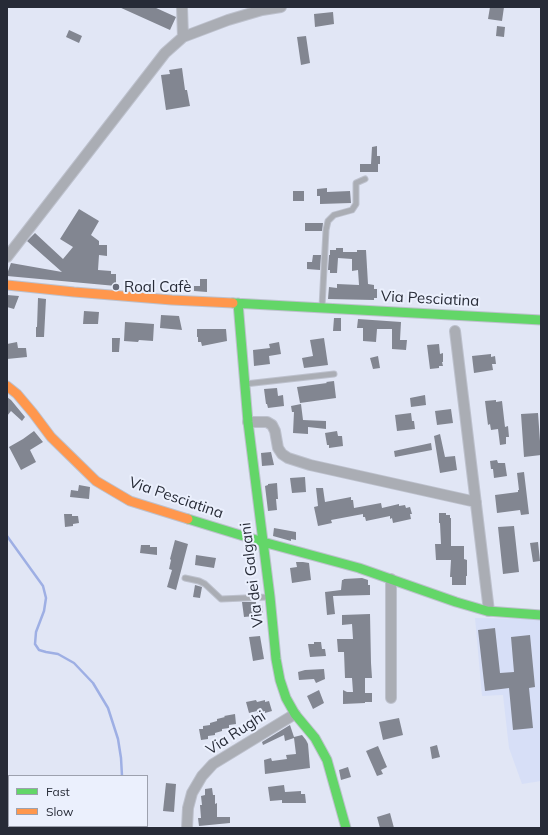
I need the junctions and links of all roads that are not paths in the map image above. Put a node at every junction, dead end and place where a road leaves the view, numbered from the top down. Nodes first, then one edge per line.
1 (182, 7) edge
2 (277, 7) edge
3 (183, 37) junction
4 (365, 178) dead end
5 (7, 257) edge
6 (7, 285) edge
7 (238, 303) junction
8 (322, 308) junction
9 (541, 320) edge
10 (455, 331) dead end
11 (334, 374) dead end
12 (244, 384) junction
13 (7, 386) edge
14 (248, 422) junction
15 (476, 502) junction
16 (263, 542) junction
17 (185, 578) dead end
18 (391, 579) junction
19 (270, 597) junction
20 (489, 611) junction
21 (541, 615) edge
22 (391, 698) dead end
23 (295, 714) junction
24 (187, 828) edge
25 (346, 828) edge

1 - 3 street
2 - 3 street
3 - 5 street
4 - 8 lane
6 - 7 street, Via Pesciatina
7 - 8 street, Via Pesciatina
7 - 12 street, Via dei Galgani
8 - 9 street, Via Pesciatina
10 - 15 street, Via Pesciatina
11 - 12 lane
12 - 14 street, Via dei Galgani
13 - 16 street, Via Pesciatina
14 - 15 street
14 - 16 street, Via dei Galgani
15 - 20 street, Via Pesciatina
16 - 18 street, Via Pesciatina
16 - 19 street, Via dei Galgani
17 - 19 lane
18 - 20 street, Via Pesciatina
18 - 22 street
19 - 23 street, Via dei Galgani
20 - 21 street, Via Pesciatina
23 - 24 street, Via Rughi
23 - 25 street, Via dei Galgani

